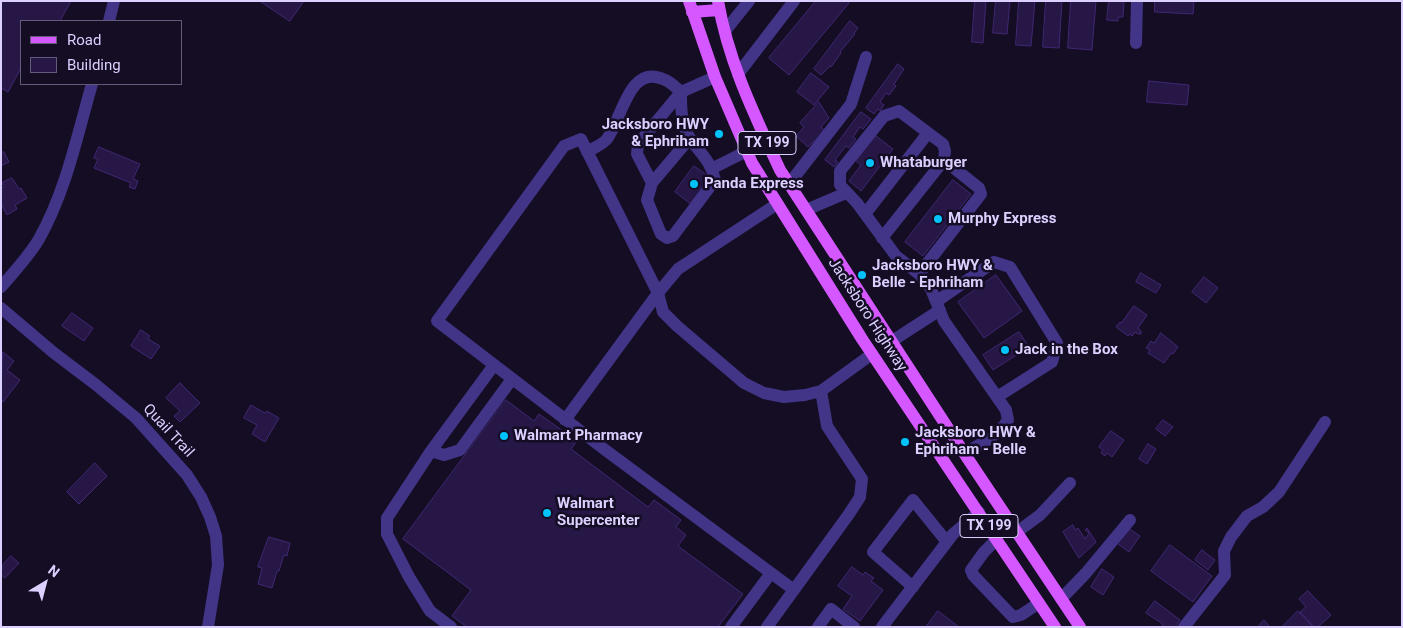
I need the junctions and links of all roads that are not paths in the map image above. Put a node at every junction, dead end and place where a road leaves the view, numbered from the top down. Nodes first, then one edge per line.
1 (114, 1) edge
2 (749, 1) edge
3 (794, 1) edge
4 (1138, 1) edge
5 (719, 5) edge
6 (691, 7) edge
7 (109, 20) edge
8 (725, 31) junction
9 (1136, 43) dead end
10 (866, 57) dead end
11 (738, 74) junction
12 (715, 78) junction
13 (92, 85) edge
14 (681, 92) junction
15 (928, 133) junction
16 (690, 138) junction
17 (747, 151) junction
18 (587, 152) junction
19 (944, 160) junction
20 (712, 168) junction
21 (652, 183) junction
22 (789, 184) junction
23 (846, 193) junction
24 (777, 204) junction
25 (806, 210) junction
26 (865, 214) junction
27 (882, 238) junction
28 (919, 274) junction
29 (1, 287) edge
30 (658, 293) junction
31 (939, 305) junction
32 (1, 308) edge
33 (892, 342) junction
34 (872, 354) junction
35 (494, 365) junction
36 (512, 379) junction
37 (820, 391) junction
38 (997, 397) junction
39 (565, 420) junction
40 (1325, 422) dead end
41 (431, 451) junction
42 (964, 453) junction
43 (1070, 483) dead end
44 (979, 512) junction
45 (1130, 520) dead end
46 (1017, 532) junction
47 (997, 539) junction
48 (947, 542) junction
49 (771, 573) junction
50 (913, 587) junction
51 (794, 590) junction
52 (1061, 599) junction
53 (1039, 603) junction
54 (208, 627) edge
55 (451, 627) edge
56 (731, 627) edge
57 (767, 627) edge
58 (818, 627) edge
59 (854, 627) edge
60 (882, 627) edge
61 (1055, 627) edge
62 (1080, 627) edge
63 (1184, 627) edge

1 - 7 street
2 - 8 street
3 - 11 street
4 - 9 street
5 - 6 main road
5 - 8 main road, Jacksboro Highway / TX 199
6 - 12 main road, Jacksboro Highway / TX 199
8 - 11 main road, Jacksboro Highway / TX 199
10 - 22 street
11 - 22 main road, Jacksboro Highway / TX 199
12 - 14 street
12 - 17 main road, Jacksboro Highway / TX 199
13 - 29 street
14 - 16 street
14 - 18 street
14 - 21 street
15 - 19 street
15 - 23 street
15 - 26 street
16 - 20 street
16 - 21 street
17 - 20 street
17 - 24 main road, Jacksboro Highway / TX 199
18 - 30 street
18 - 35 street
19 - 27 street
19 - 28 street
20 - 21 street
22 - 25 main road, Jacksboro Highway / TX 199
23 - 25 street
23 - 26 street
24 - 30 street
24 - 34 main road, Jacksboro Highway / TX 199
25 - 33 main road, Jacksboro Highway / TX 199
26 - 27 street
27 - 28 street
28 - 31 street
30 - 37 street
30 - 39 street
31 - 33 street
31 - 38 street
31 - 38 street
32 - 54 street, Quail Trail
33 - 34 main road
33 - 42 main road, Jacksboro Highway / TX 199
34 - 37 street
34 - 44 main road, Jacksboro Highway / TX 199
35 - 36 street
35 - 41 street
36 - 39 street
36 - 41 street
37 - 51 street
38 - 42 street
39 - 49 street
40 - 63 street
41 - 55 street
42 - 46 main road, Jacksboro Highway / TX 199
43 - 46 street
44 - 47 main road, Jacksboro Highway / TX 199
44 - 48 street
45 - 52 street
46 - 52 main road, Jacksboro Highway / TX 199
47 - 53 main road, Jacksboro Highway / TX 199
47 - 53 street
48 - 50 street
48 - 50 street
49 - 51 street
49 - 56 street
50 - 60 street
51 - 57 street
52 - 62 main road, Jacksboro Highway / TX 199
53 - 61 main road, Jacksboro Highway / TX 199
58 - 59 street

